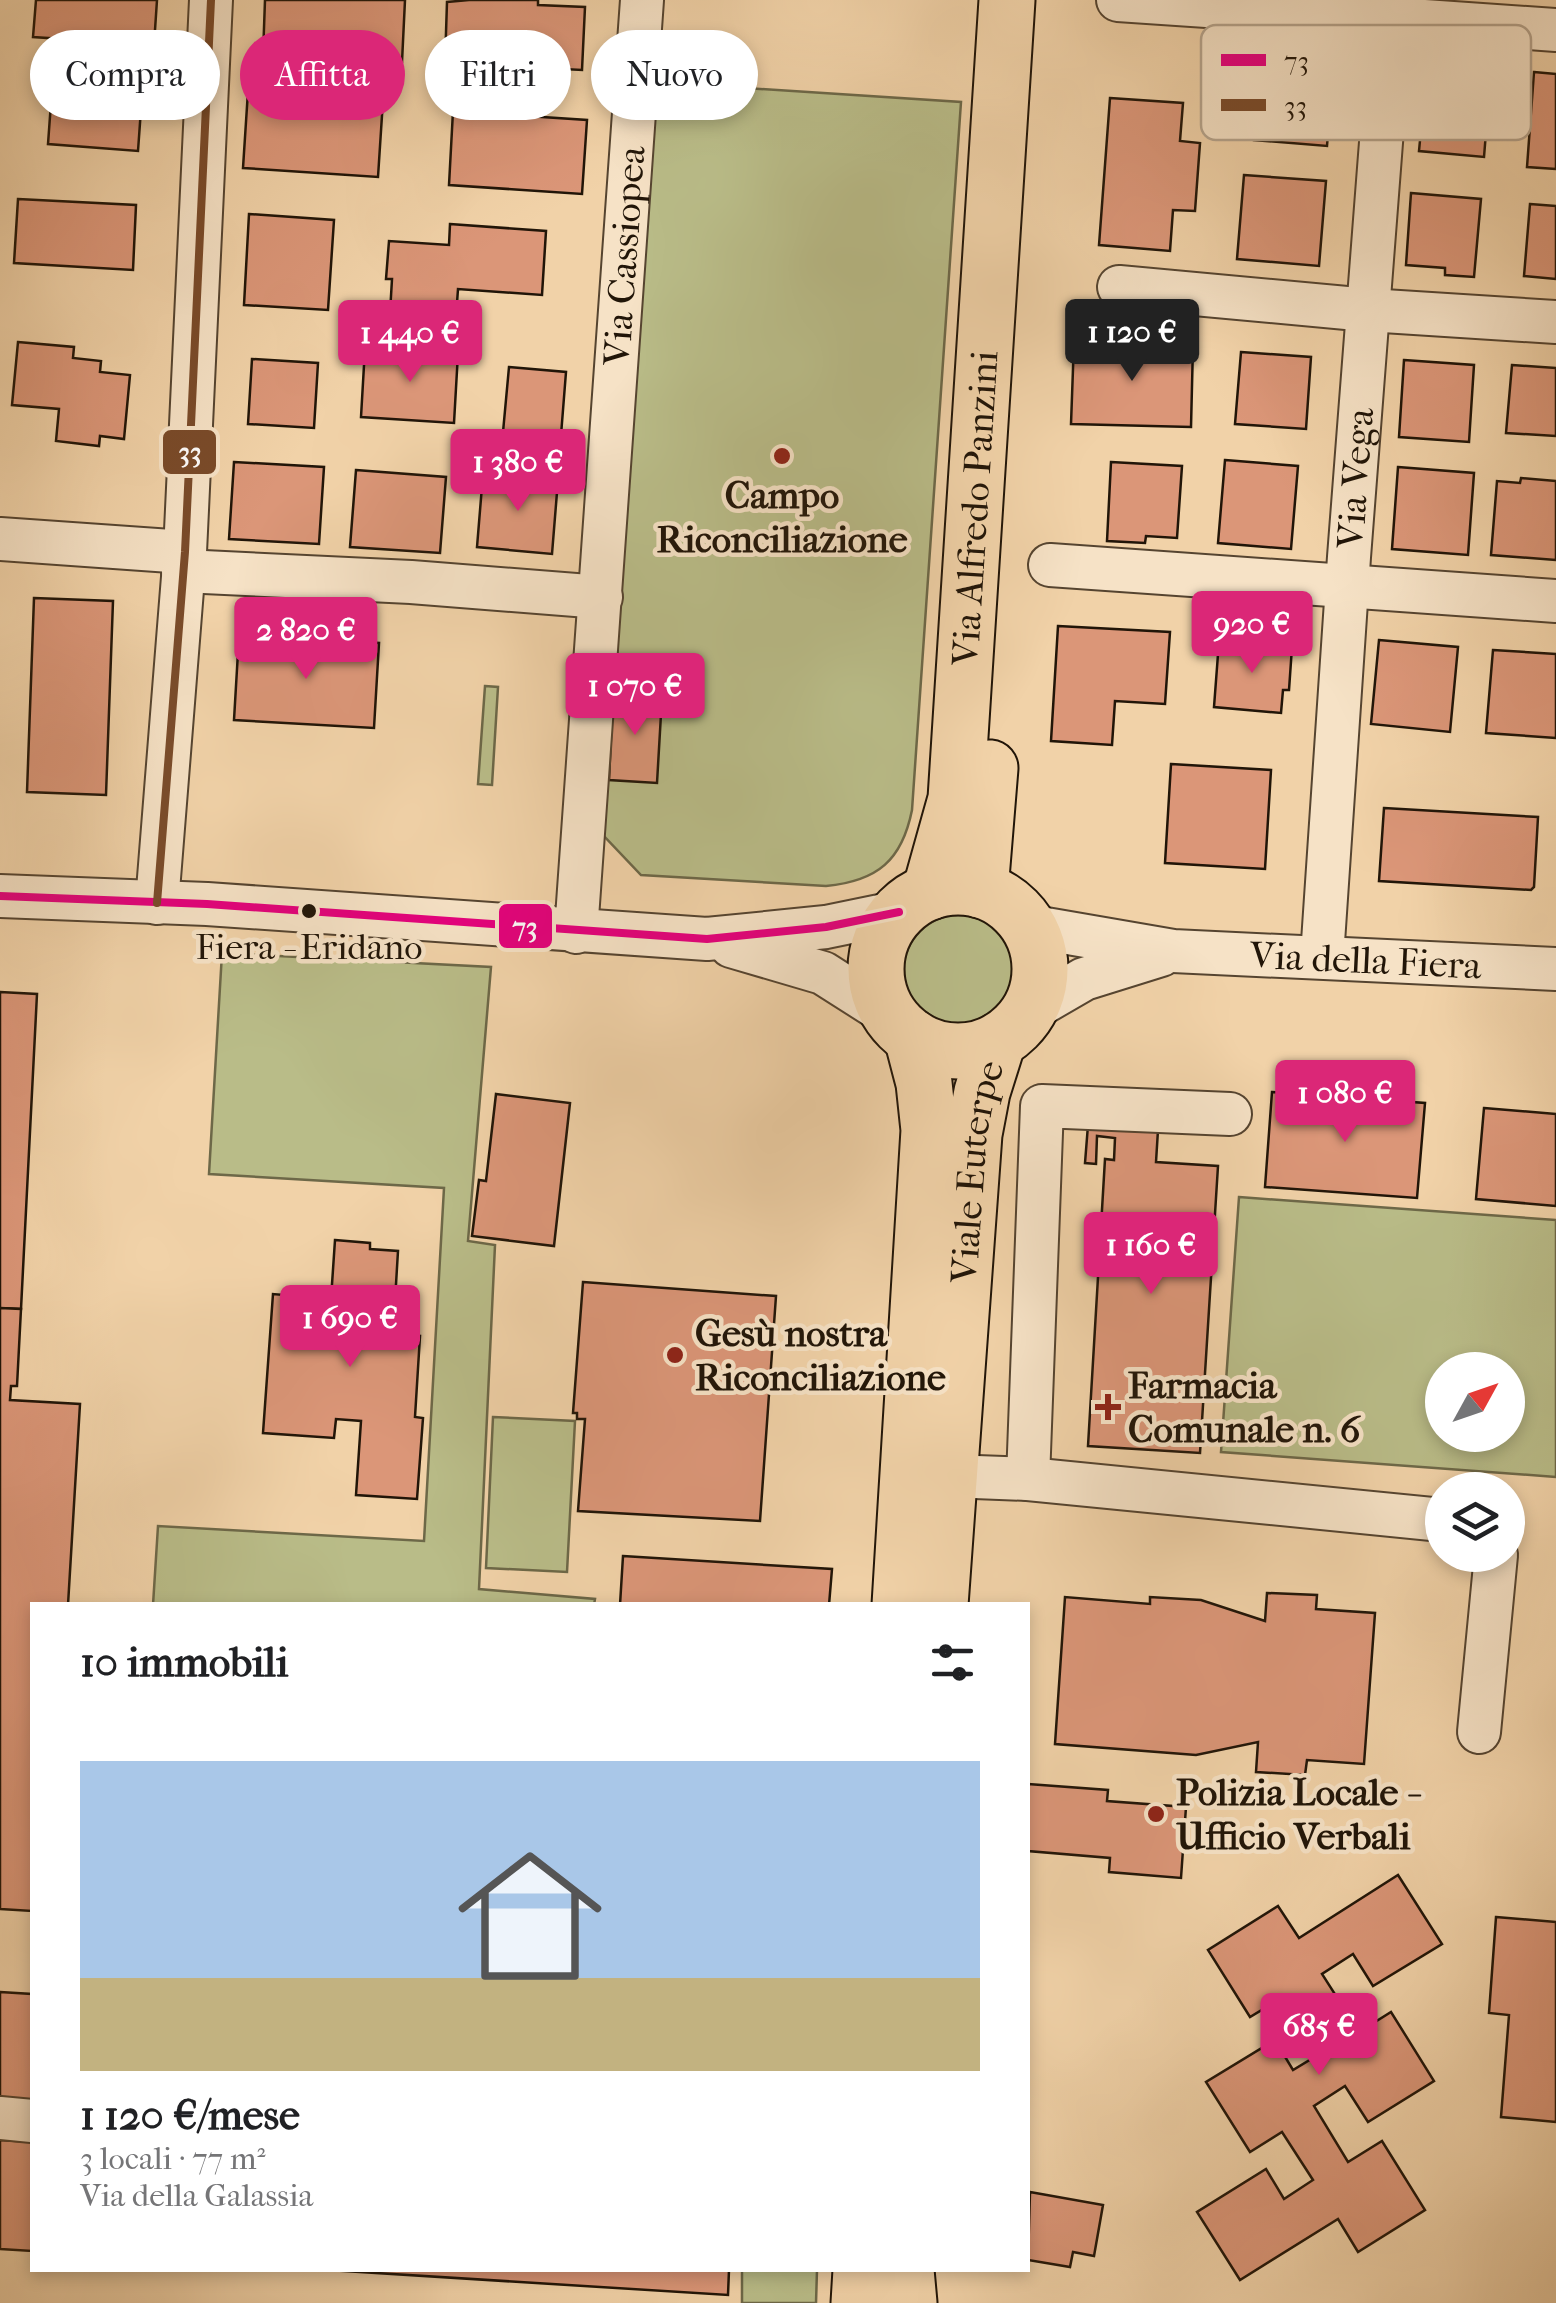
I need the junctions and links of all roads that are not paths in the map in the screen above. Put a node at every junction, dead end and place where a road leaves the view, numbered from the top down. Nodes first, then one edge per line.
1 (211, 0) edge
2 (642, 0) edge
3 (1007, 0) edge
4 (1037, 0) edge
5 (1118, 0) edge
6 (1391, 10) edge
7 (1515, 25) edge
8 (1531, 27) edge
9 (1556, 30) edge
10 (1381, 140) edge
11 (1119, 287) dead end
12 (1368, 310) junction
13 (1556, 322) edge
14 (0, 539) edge
15 (184, 562) junction
16 (1050, 565) dead end
17 (1346, 588) junction
18 (601, 598) junction
19 (1556, 601) edge
20 (0, 896) edge
21 (936, 898) junction
22 (157, 903) junction
23 (1028, 926) junction
24 (576, 932) junction
25 (707, 939) junction
26 (1173, 951) junction
27 (1322, 957) junction
28 (1556, 969) edge
29 (1014, 1026) junction
30 (902, 1027) junction
31 (1230, 1114) dead end
32 (949, 1476) junction
33 (1028, 1479) junction
34 (1425, 1518) edge
35 (1494, 1572) edge
36 (900, 1602) edge
37 (940, 1602) edge
38 (1480, 1732) dead end
39 (0, 2118) edge
40 (30, 2121) edge
41 (861, 2272) edge
42 (906, 2272) edge
43 (858, 2303) edge
44 (909, 2303) edge

1 - 15 street
2 - 18 street, Via Cassiopea
3 - 21 main road, Via Alfredo Panzini
4 - 21 main road, Via Alfredo Panzini
5 - 6 street
6 - 7 street
8 - 9 street
10 - 12 street, Via Vega
11 - 12 street
12 - 13 street
12 - 17 street, Via Vega
14 - 15 street
15 - 18 street
15 - 22 street
16 - 17 street
17 - 19 street
17 - 27 street, Via Vega
18 - 24 street, Via Cassiopea
20 - 22 street
21 - 23 main road
21 - 25 street
21 - 30 main road
22 - 24 street
23 - 26 street, Via della Fiera
23 - 29 main road
24 - 25 street
25 - 30 street
26 - 27 street, Via della Fiera
26 - 29 street, Via della Fiera
27 - 28 street, Via della Fiera
29 - 30 main road
29 - 32 main road, Viale Euterpe
30 - 36 main road, Viale Euterpe
31 - 33 street
32 - 33 street
32 - 37 main road, Viale Euterpe
33 - 34 street
35 - 38 street
39 - 40 street
41 - 43 main road
42 - 44 main road

